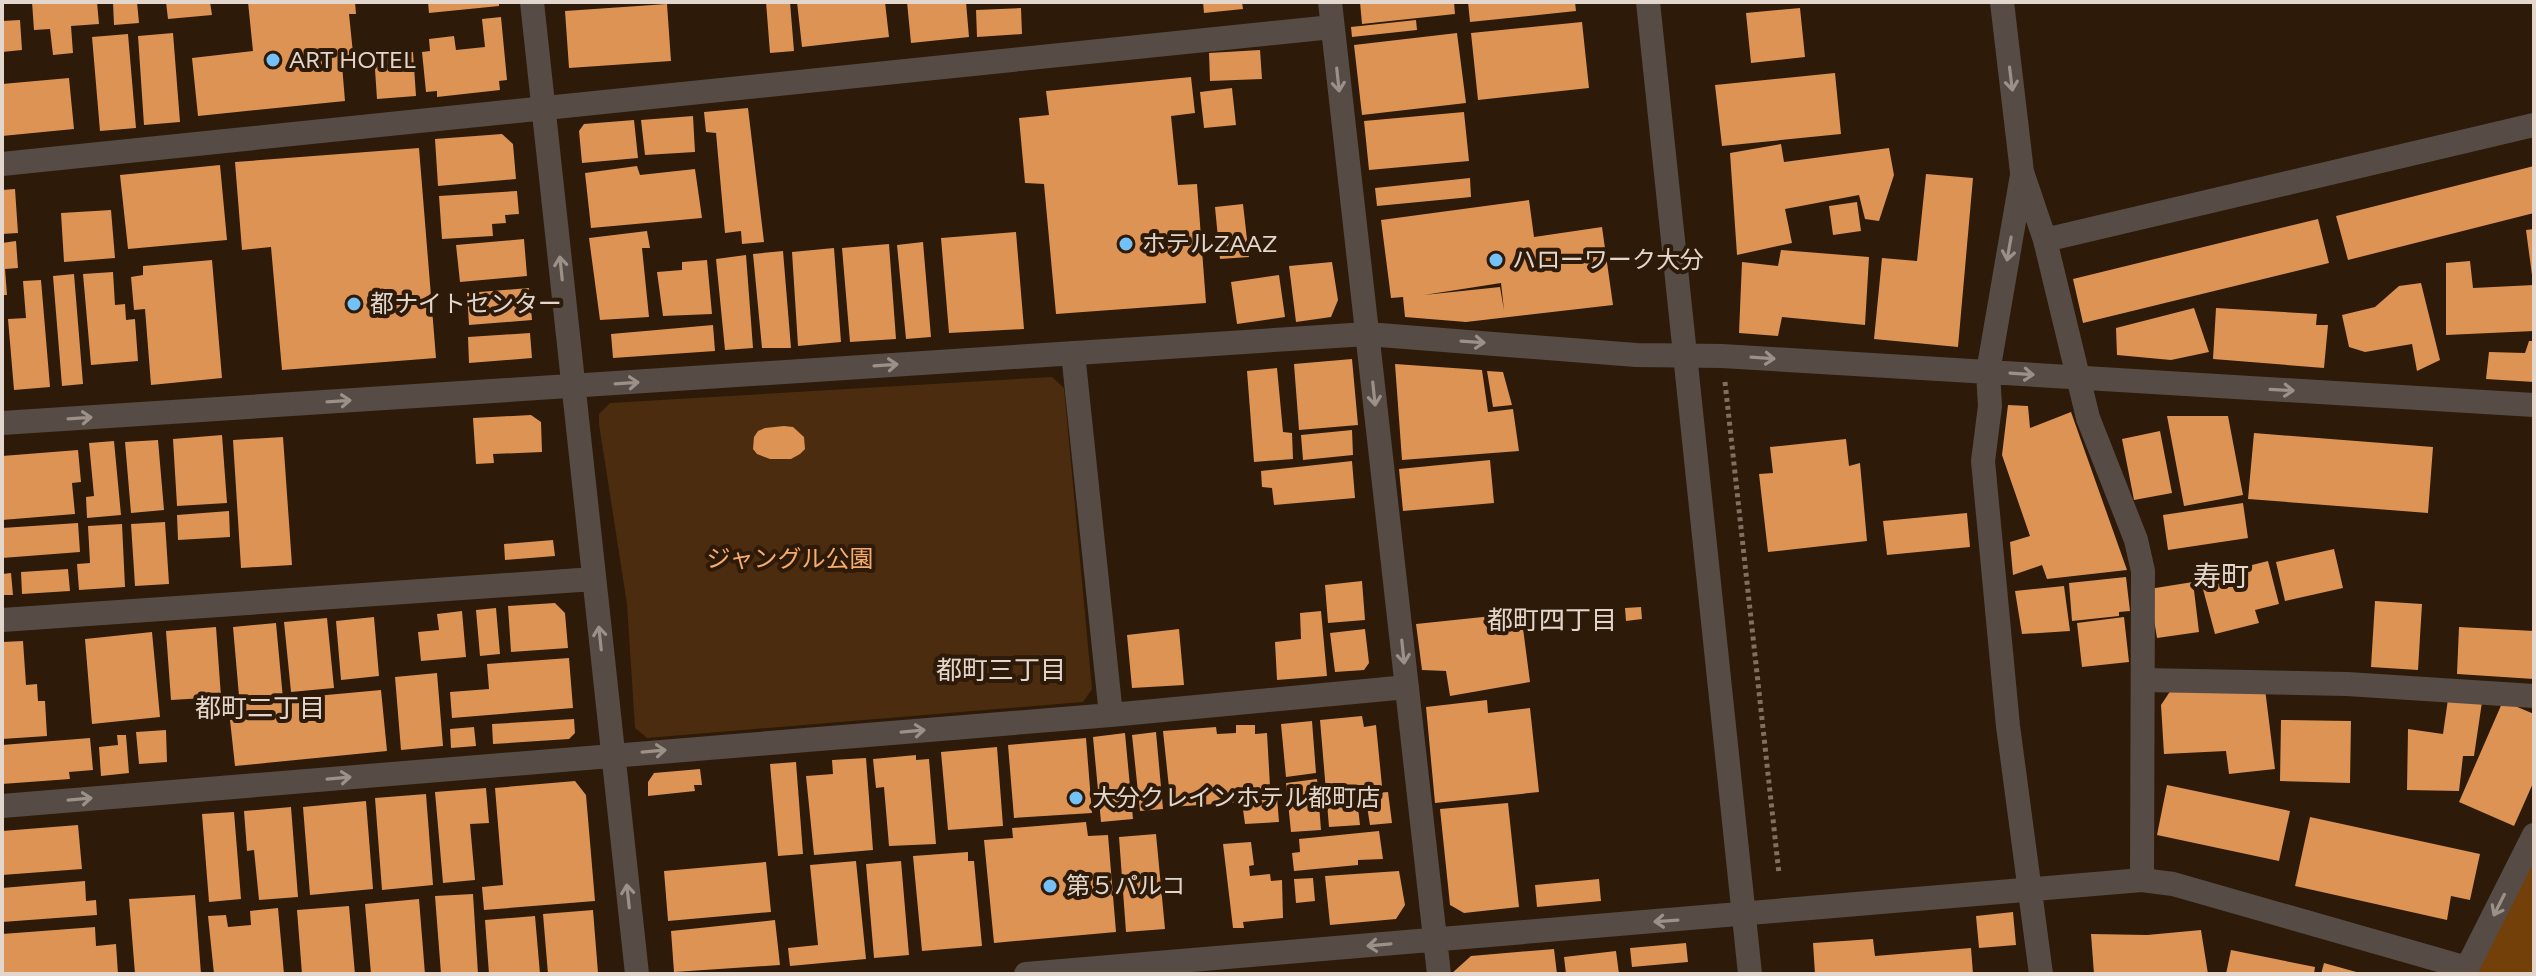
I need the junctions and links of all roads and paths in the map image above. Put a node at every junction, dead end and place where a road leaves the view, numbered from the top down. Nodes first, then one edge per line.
1 (532, 2) edge
2 (1330, 2) edge
3 (1648, 2) edge
4 (2002, 2) edge
5 (1332, 27) junction
6 (544, 108) junction
7 (2534, 125) edge
8 (2, 164) edge
9 (2022, 172) junction
10 (2045, 240) junction
11 (1367, 334) junction
12 (1073, 353) junction
13 (1685, 354) junction
14 (1722, 356) junction
15 (1988, 372) junction
16 (2076, 378) junction
17 (573, 386) junction
18 (2534, 405) edge
19 (2, 423) edge
20 (594, 579) junction
21 (2, 620) edge
22 (2143, 680) junction
23 (1407, 687) junction
24 (2534, 696) edge
25 (1111, 715) junction
26 (613, 754) junction
27 (2, 806) edge
28 (2534, 835) edge
29 (1779, 874) dead end
30 (2142, 880) junction
31 (2029, 888) junction
32 (1743, 915) junction
33 (1435, 940) junction
34 (2465, 971) edge
35 (637, 974) edge
36 (1026, 974) edge
37 (1439, 974) edge
38 (1750, 974) edge
39 (2041, 974) edge

1 - 6 street
2 - 5 street
3 - 13 street
4 -> 9 street
5 - 6 street
5 -> 11 street
6 - 8 street
17 -> 6 street
7 - 10 street
9 - 10 street
9 -> 15 street
10 - 16 street
11 - 12 street
11 -> 13 street
11 -> 23 street
17 -> 12 street
12 - 25 street
13 - 14 street
13 - 32 street
14 -> 15 street
14 - 29 path
15 -> 16 street
15 - 31 street
16 -> 18 street
16 - 22 street
19 -> 17 street
17 - 20 street
20 - 21 street
26 -> 20 street
22 - 24 street
22 - 30 street
23 - 25 street
23 - 33 street
26 -> 25 street
27 -> 26 street
35 -> 26 street
28 -> 34 street
30 - 31 street
30 - 34 street
31 - 32 street
31 - 39 street
32 -> 33 street
32 - 38 street
33 -> 36 street
33 - 37 street

